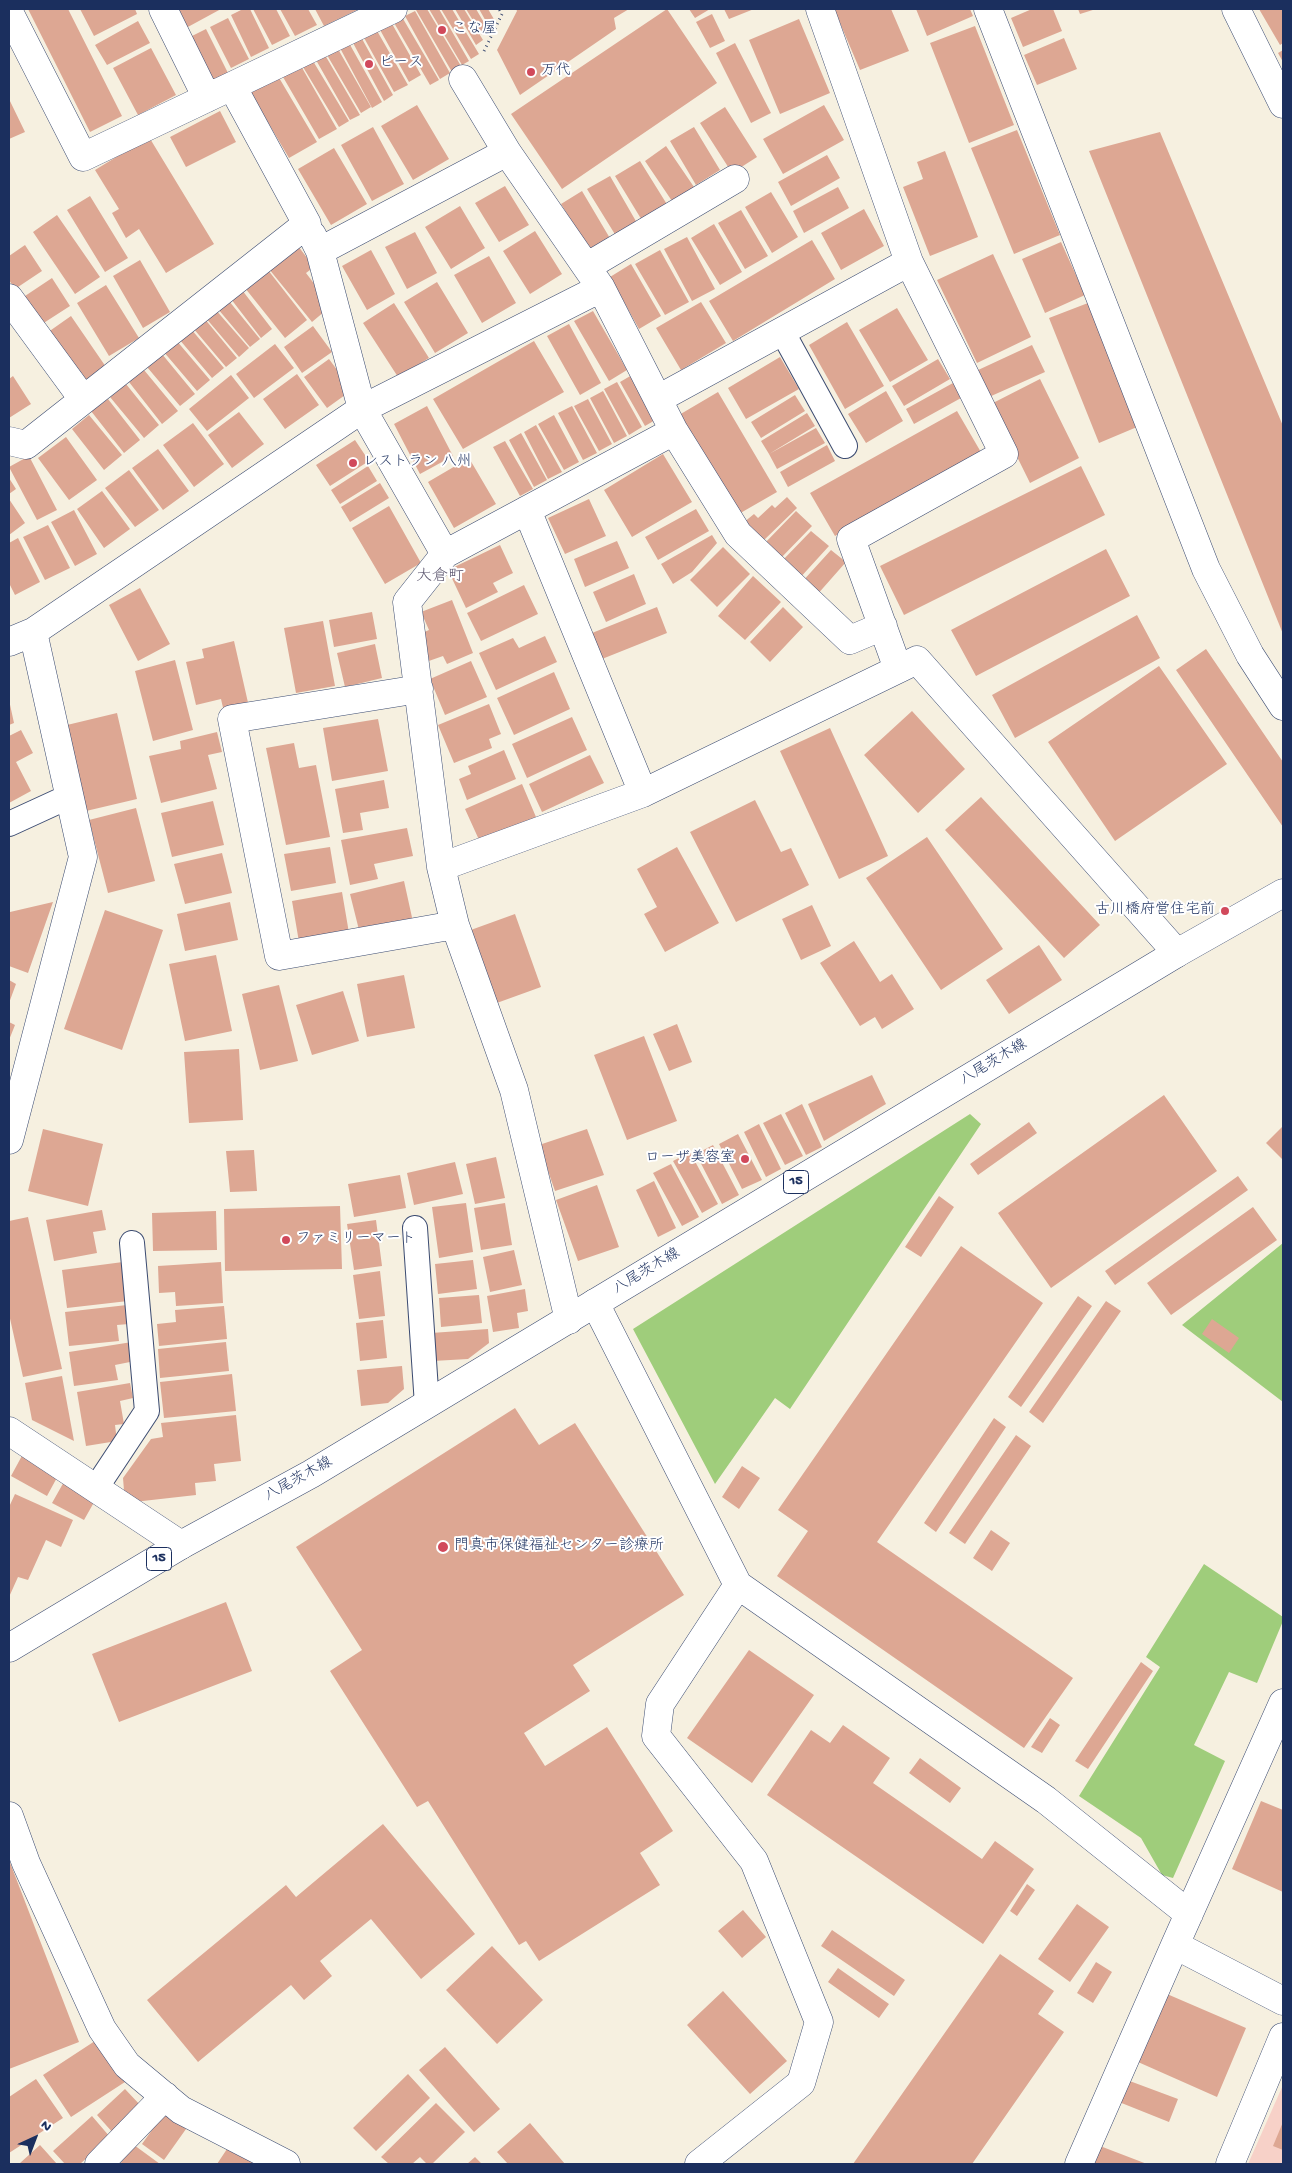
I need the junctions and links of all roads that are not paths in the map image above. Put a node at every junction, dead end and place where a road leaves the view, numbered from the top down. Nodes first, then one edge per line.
1 (163, 9) edge
2 (393, 9) edge
3 (820, 9) edge
4 (988, 9) edge
5 (1236, 9) edge
6 (9, 12) edge
7 (463, 79) road end
8 (232, 86) junction
9 (206, 98) junction
10 (1283, 104) edge
11 (508, 152) junction
12 (735, 179) dead end
13 (307, 224) junction
14 (320, 251) junction
15 (909, 262) junction
16 (595, 277) junction
17 (9, 298) edge
18 (782, 331) junction
19 (84, 399) junction
20 (658, 399) junction
21 (362, 409) junction
22 (674, 431) junction
23 (9, 441) edge
24 (844, 446) dead end
25 (526, 510) junction
26 (445, 554) junction
27 (883, 626) junction
28 (21, 637) edge
29 (898, 669) junction
30 (419, 689) junction
31 (1283, 706) edge
32 (643, 793) junction
33 (70, 796) junction
34 (9, 824) edge
35 (441, 867) junction
36 (1283, 893) edge
37 (455, 925) junction
38 (1177, 953) junction
39 (13, 1108) edge
40 (9, 1140) edge
41 (416, 1228) dead end
42 (132, 1243) dead end
43 (595, 1304) junction
44 (568, 1320) junction
45 (427, 1405) junction
46 (9, 1431) edge
47 (96, 1488) junction
48 (181, 1545) junction
49 (738, 1585) junction
50 (9, 1648) edge
51 (1283, 1703) edge
52 (9, 1816) edge
53 (1189, 1914) junction
54 (1175, 1945) junction
55 (1283, 2001) edge
56 (1283, 2037) edge
57 (165, 2096) junction
58 (99, 2164) edge
59 (286, 2164) edge
60 (698, 2164) edge
61 (1080, 2164) edge
62 (1230, 2164) edge

1 - 9 street
2 - 8 street
3 - 15 street
4 - 31 street
5 - 10 street
6 - 9 street
7 - 11 street
8 - 9 street
8 - 13 street
11 - 14 street
11 - 16 street
12 - 16 street
13 - 14 street
13 - 19 street
14 - 21 street
15 - 18 street
15 - 27 street
16 - 20 street
16 - 21 street
17 - 19 street
18 - 20 street
18 - 24 lane
19 - 23 street
20 - 22 street
21 - 26 street
21 - 28 street
22 - 25 street
22 - 27 street
25 - 26 street
25 - 32 street
26 - 30 street
27 - 29 street
28 - 33 street
29 - 32 street
29 - 38 street
30 - 35 street
30 - 37 street
32 - 35 street
33 - 34 lane
33 - 39 street
35 - 37 street
36 - 38 street, 八尾茨木線 / 15
37 - 44 street
38 - 43 street, 八尾茨木線 / 15
39 - 40 street
41 - 45 lane
42 - 47 lane
43 - 44 street, 八尾茨木線 / 15
43 - 49 street
44 - 45 street, 八尾茨木線 / 15
45 - 48 street, 八尾茨木線 / 15
46 - 47 street
47 - 48 street
48 - 50 street, 八尾茨木線 / 15
49 - 53 street
49 - 60 street
51 - 53 street
52 - 57 street
53 - 54 street
54 - 55 street
54 - 61 street
56 - 62 street
57 - 58 street
57 - 59 street

